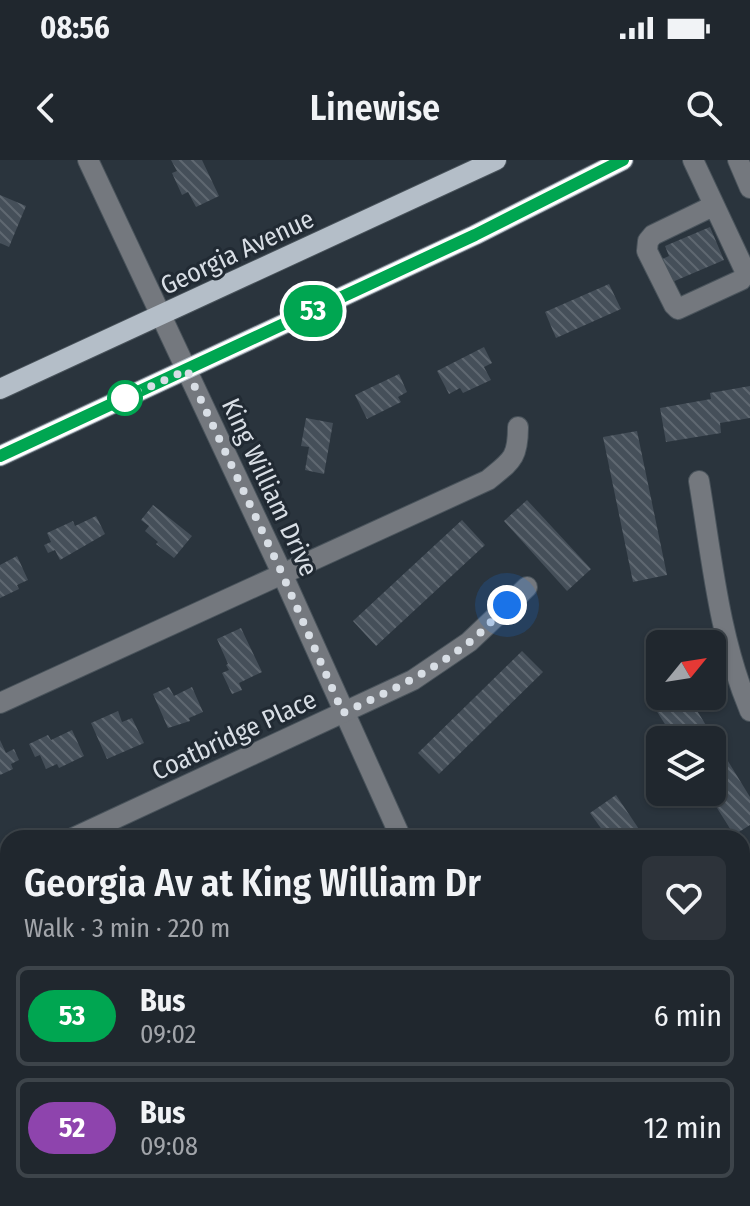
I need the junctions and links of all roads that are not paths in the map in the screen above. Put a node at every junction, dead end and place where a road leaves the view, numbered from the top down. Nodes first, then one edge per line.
1 (88, 160) edge
2 (496, 160) edge
3 (623, 160) edge
4 (693, 160) edge
5 (738, 160) edge
6 (750, 188) edge
7 (713, 206) junction
8 (162, 315) junction
9 (187, 370) junction
10 (0, 389) edge
11 (518, 427) dead end
12 (0, 456) edge
13 (699, 481) dead end
14 (282, 575) junction
15 (527, 587) dead end
16 (0, 703) edge
17 (750, 711) edge
18 (343, 713) junction
19 (104, 830) edge
20 (397, 830) edge

1 - 8 street, King William Drive
2 - 8 main road, Georgia Avenue
3 - 9 main road
4 - 7 street
5 - 6 street
7 - 7 street
8 - 9 street, King William Drive
8 - 10 main road, Georgia Avenue
9 - 12 main road
9 - 14 street, King William Drive
11 - 14 street
13 - 17 street
14 - 16 street
14 - 18 street, King William Drive
15 - 18 street, Coatbridge Place
18 - 19 street, Coatbridge Place
18 - 20 street, King William Drive

